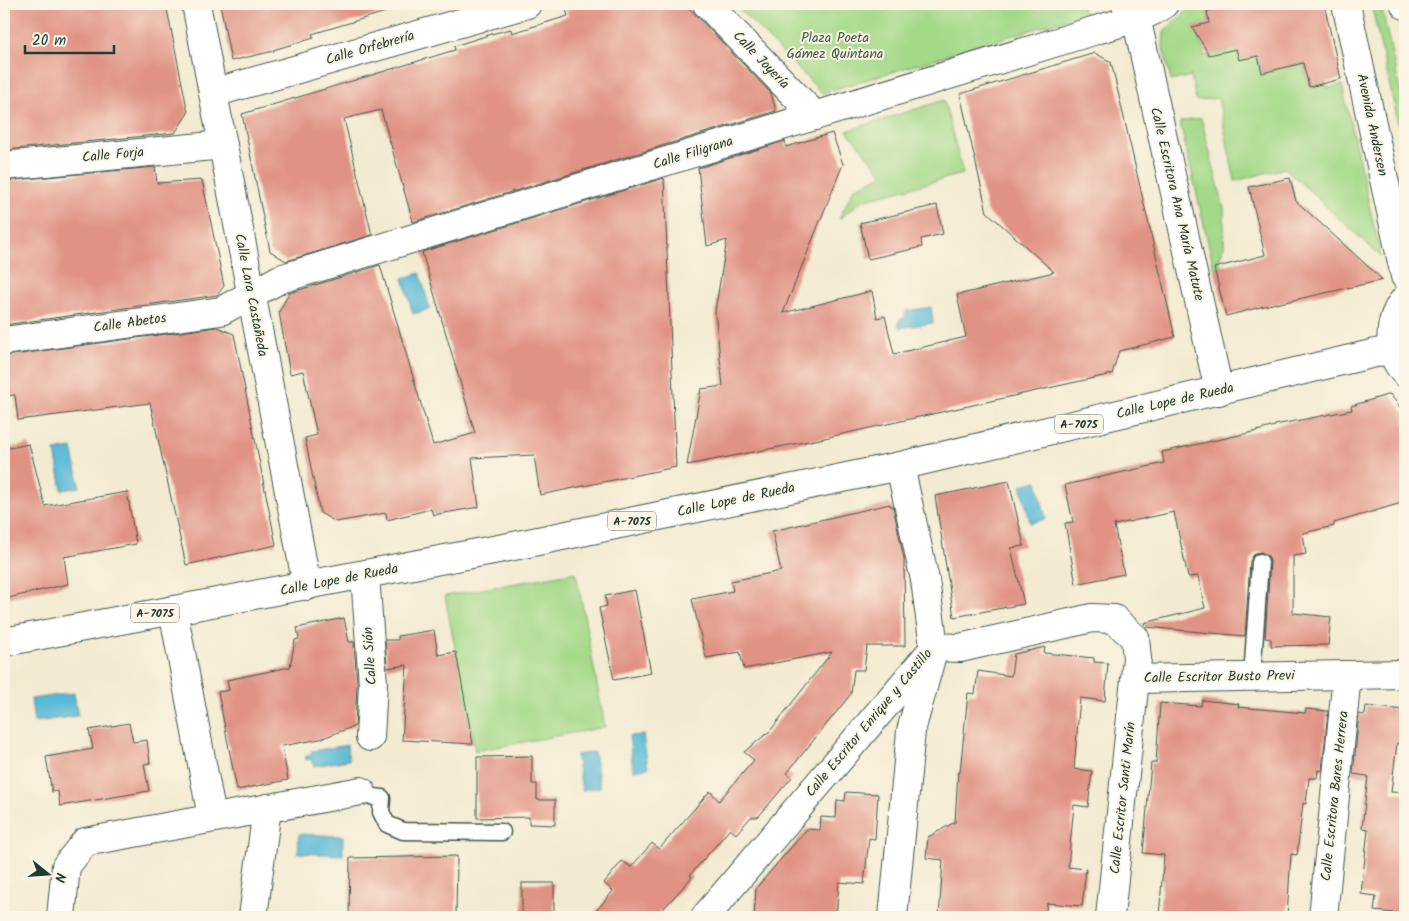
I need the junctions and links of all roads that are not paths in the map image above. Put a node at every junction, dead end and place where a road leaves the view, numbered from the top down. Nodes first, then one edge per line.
1 (196, 4) edge
2 (527, 4) edge
3 (707, 4) edge
4 (1164, 4) edge
5 (1346, 4) edge
6 (1131, 10) edge
7 (213, 93) junction
8 (815, 116) junction
9 (223, 146) junction
10 (4, 166) edge
11 (1405, 276) edge
12 (251, 294) junction
13 (1405, 299) edge
14 (4, 340) edge
15 (1399, 348) edge
16 (1405, 373) edge
17 (1219, 391) junction
18 (900, 466) junction
19 (1260, 562) dead end
20 (365, 575) junction
21 (307, 586) junction
22 (174, 610) junction
23 (4, 642) edge
24 (934, 647) junction
25 (1405, 674) edge
26 (1347, 675) junction
27 (1252, 677) junction
28 (1135, 679) junction
29 (370, 737) dead end
30 (361, 791) joint
31 (268, 808) junction
32 (212, 817) junction
33 (502, 832) dead end
34 (61, 917) edge
35 (253, 917) edge
36 (705, 917) edge
37 (893, 917) edge
38 (1110, 917) edge
39 (1323, 917) edge

1 - 7 street, Calle Lara Castañeda
2 - 7 street, Calle Orfebrería
3 - 8 street, Calle Joyería
4 - 6 street, Calle Filigrana
5 - 11 street, Avenida Andersen
6 - 8 street, Calle Filigrana
6 - 17 street, Calle Escritora Ana María Matute
7 - 9 street, Calle Lara Castañeda
8 - 12 street, Calle Filigrana
9 - 10 street, Calle Forja
9 - 12 street, Calle Lara Castañeda
12 - 14 street, Calle Abetos
12 - 21 street, Calle Lara Castañeda
13 - 15 street
15 - 16 street
15 - 17 street, Calle Lope de Rueda / A-7075
17 - 18 street, Calle Lope de Rueda / A-7075
18 - 20 street, Calle Lope de Rueda / A-7075
18 - 24 street, Calle Escritor Enrique y Castillo
19 - 27 lane
20 - 21 street, Calle Lope de Rueda / A-7075
20 - 29 street, Calle Sión
21 - 22 street, Calle Lope de Rueda / A-7075
22 - 23 street, Calle Lope de Rueda / A-7075
22 - 32 street
24 - 28 street, Calle Escritor Busto Previ
24 - 36 street, Calle Escritor Enrique y Castillo
24 - 37 street
25 - 26 street, Calle Escritor Busto Previ
26 - 27 street, Calle Escritor Busto Previ
26 - 39 street, Calle Escritora Bares Herrera
27 - 28 street, Calle Escritor Busto Previ
28 - 38 street, Calle Escritor Santi Marín
30 - 31 street
30 - 33 lane
31 - 32 street
31 - 35 street
32 - 34 street

